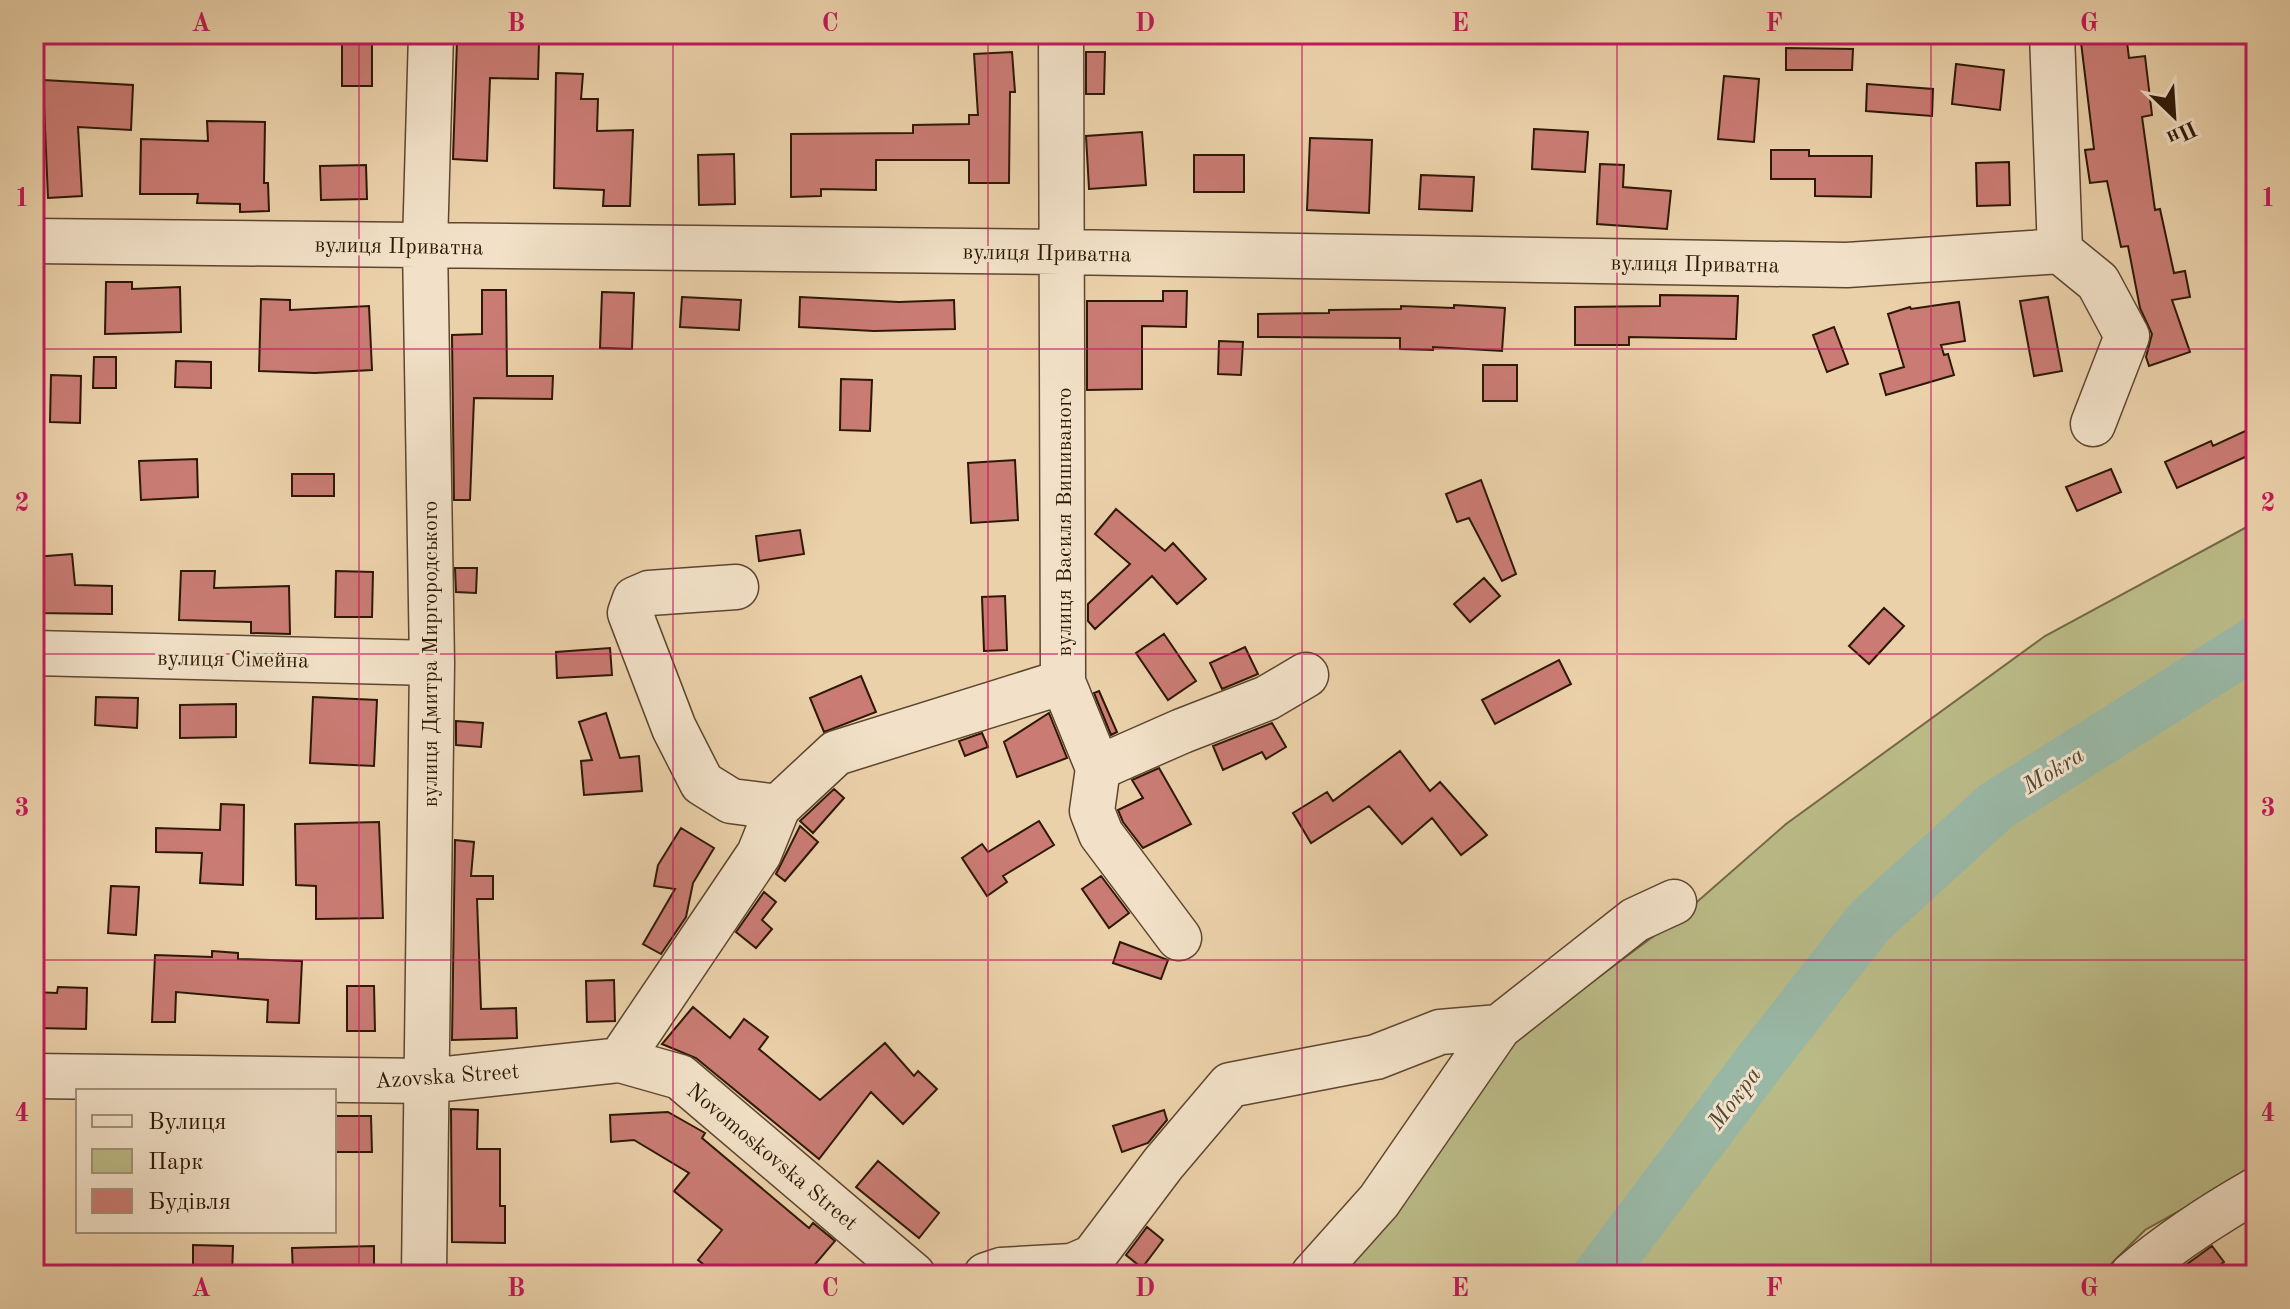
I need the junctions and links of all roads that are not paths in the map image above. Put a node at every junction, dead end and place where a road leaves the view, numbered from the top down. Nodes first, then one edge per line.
1 (431, 34) edge
2 (1061, 34) edge
3 (2052, 34) edge
4 (34, 241) edge
5 (425, 245) junction
6 (2060, 251) junction
7 (1062, 252) junction
8 (2093, 424) dead end
9 (736, 587) dead end
10 (34, 653) edge
11 (432, 663) junction
12 (1306, 675) dead end
13 (1063, 682) junction
14 (1098, 768) junction
15 (778, 807) junction
16 (1674, 902) dead end
17 (1179, 938) dead end
18 (1499, 1027) junction
19 (620, 1060) junction
20 (34, 1076) edge
21 (427, 1081) junction
22 (2256, 1190) edge
23 (424, 1275) edge
24 (913, 1275) edge
25 (986, 1275) edge
26 (1313, 1275) edge
27 (2132, 1275) edge

1 - 5 street, вулиця Дмитра Миргородського
2 - 7 street, вулиця Василя Вишиваного
3 - 6 street
4 - 5 street, вулиця Приватна
5 - 7 street, вулиця Приватна
5 - 11 street, вулиця Дмитра Миргородського
6 - 7 street, вулиця Приватна
6 - 8 street
7 - 13 street, вулиця Василя Вишиваного
9 - 15 street
10 - 11 street, вулиця Сімейна
11 - 21 street, вулиця Дмитра Миргородського
12 - 14 street
13 - 14 street
13 - 15 street, вулиця Василя Вишиваного
14 - 17 street
15 - 19 street, вулиця Василя Вишиваного
16 - 18 street
18 - 25 street
18 - 26 street
19 - 21 street, Azovska Street
19 - 24 street, Novomoskovska Street
20 - 21 street, Azovska Street
21 - 23 street, вулиця Дмитра Миргородського
22 - 27 street

